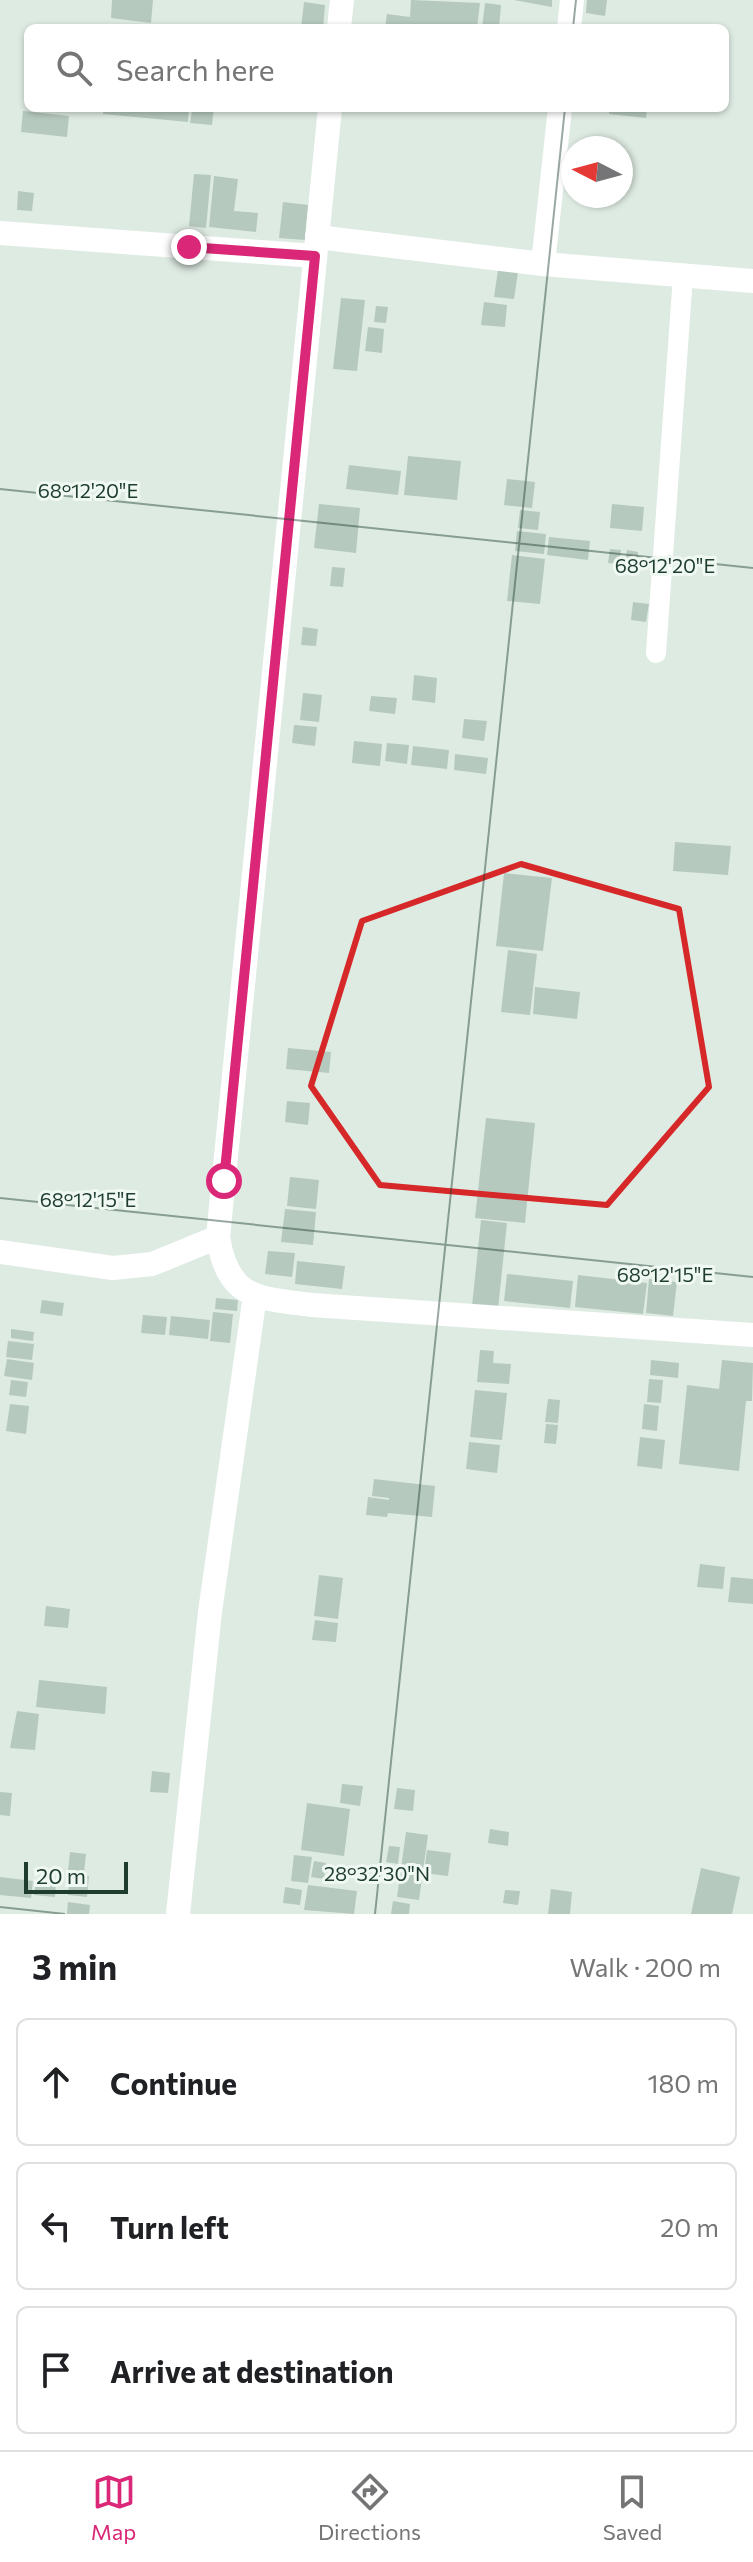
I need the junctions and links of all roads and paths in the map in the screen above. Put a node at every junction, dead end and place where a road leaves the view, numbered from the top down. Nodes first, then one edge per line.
1 (342, 0) edge
2 (572, 0) edge
3 (339, 24) edge
4 (569, 24) edge
5 (330, 112) edge
6 (560, 112) edge
7 (0, 233) edge
8 (316, 247) junction
9 (543, 264) junction
10 (683, 276) junction
11 (753, 281) edge
12 (656, 653) dead end
13 (218, 1237) junction
14 (0, 1252) edge
15 (255, 1295) junction
16 (753, 1335) edge
17 (178, 1914) edge

1 - 3 street
2 - 4 street
5 - 8 street
6 - 9 street
7 - 8 street
8 - 9 street
8 - 13 street
9 - 10 street
10 - 11 street
10 - 12 lane
13 - 14 street
13 - 15 street
15 - 16 street
15 - 17 street

